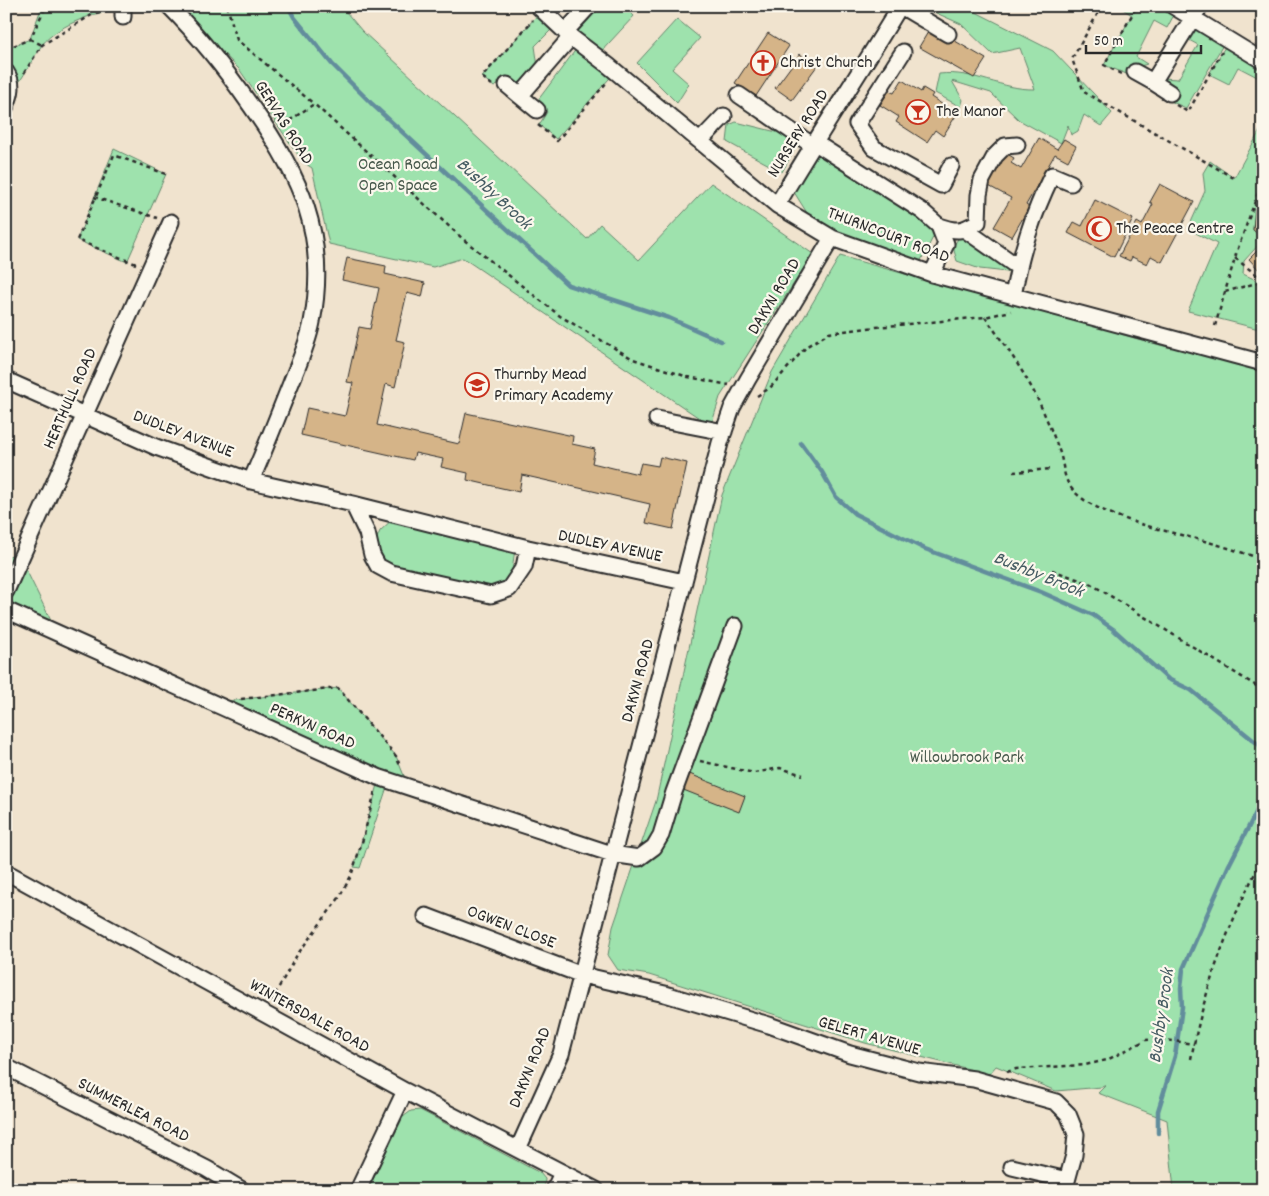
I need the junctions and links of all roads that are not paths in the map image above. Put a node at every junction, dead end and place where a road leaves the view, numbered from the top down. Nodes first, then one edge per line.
1 (169, 6) edge
2 (538, 6) edge
3 (589, 6) edge
4 (900, 6) edge
5 (1173, 6) edge
6 (1196, 12) edge
7 (568, 34) junction
8 (948, 34) dead end
9 (903, 52) dead end
10 (1263, 61) edge
11 (6, 72) edge
12 (1135, 72) dead end
13 (1153, 82) junction
14 (507, 85) dead end
15 (1170, 93) dead end
16 (739, 95) dead end
17 (520, 96) junction
18 (6, 106) edge
19 (537, 110) dead end
20 (724, 116) dead end
21 (700, 141) junction
22 (813, 144) junction
23 (1017, 145) dead end
24 (951, 166) dead end
25 (1071, 183) dead end
26 (777, 205) junction
27 (171, 222) road end
28 (939, 226) junction
29 (964, 229) junction
30 (832, 238) junction
31 (1018, 267) junction
32 (932, 274) junction
33 (1013, 304) junction
34 (1263, 363) edge
35 (6, 380) edge
36 (84, 416) junction
37 (657, 418) dead end
38 (724, 432) junction
39 (251, 481) junction
40 (353, 504) junction
41 (528, 548) junction
42 (684, 582) junction
43 (6, 591) edge
44 (6, 610) edge
45 (735, 626) dead end
46 (612, 854) junction
47 (6, 872) edge
48 (426, 916) dead end
49 (582, 975) junction
50 (6, 1067) edge
51 (404, 1091) junction
52 (518, 1149) junction
53 (1012, 1167) dead end
54 (562, 1173) junction
55 (242, 1190) edge
56 (358, 1190) edge
57 (554, 1190) edge
58 (596, 1190) edge

1 - 39 street, GERVAS ROAD
2 - 7 street, THURNCOURT ROAD
3 - 7 street
4 - 8 street
4 - 22 street, NURSERY ROAD
5 - 6 street
6 - 10 street
6 - 13 street
7 - 17 street
7 - 21 street, THURNCOURT ROAD
9 - 24 street
11 - 18 street
12 - 13 street
13 - 15 street
14 - 17 street
16 - 22 street
17 - 19 street
20 - 21 street
21 - 26 street, THURNCOURT ROAD
22 - 26 street, NURSERY ROAD
22 - 28 street
23 - 29 street
25 - 31 street
26 - 30 street, THURNCOURT ROAD
27 - 36 street, HERTHULL ROAD
28 - 29 street
28 - 32 street
29 - 31 street
30 - 32 street, THURNCOURT ROAD
30 - 38 street, DAKYN ROAD
31 - 33 street
32 - 33 street, THURNCOURT ROAD
33 - 34 street, THURNCOURT ROAD
35 - 36 street, DUDLEY AVENUE
36 - 39 street, DUDLEY AVENUE
36 - 43 street, HERTHULL ROAD
37 - 38 street
38 - 42 street, DAKYN ROAD
39 - 40 street, DUDLEY AVENUE
40 - 41 street, DUDLEY AVENUE
40 - 41 street
41 - 42 street, DUDLEY AVENUE
42 - 46 street, DAKYN ROAD
44 - 46 street, PERKYN ROAD
45 - 46 street, PERKYN ROAD
46 - 49 street, DAKYN ROAD
47 - 51 street, WINTERSDALE ROAD
48 - 49 street, OGWEN CLOSE
49 - 52 street, DAKYN ROAD
49 - 53 street, GELERT AVENUE
50 - 55 street, SUMMERLEA ROAD
51 - 52 street, WINTERSDALE ROAD
51 - 56 street
52 - 54 street, WINTERSDALE ROAD
54 - 57 street
54 - 58 street, WINTERSDALE ROAD

